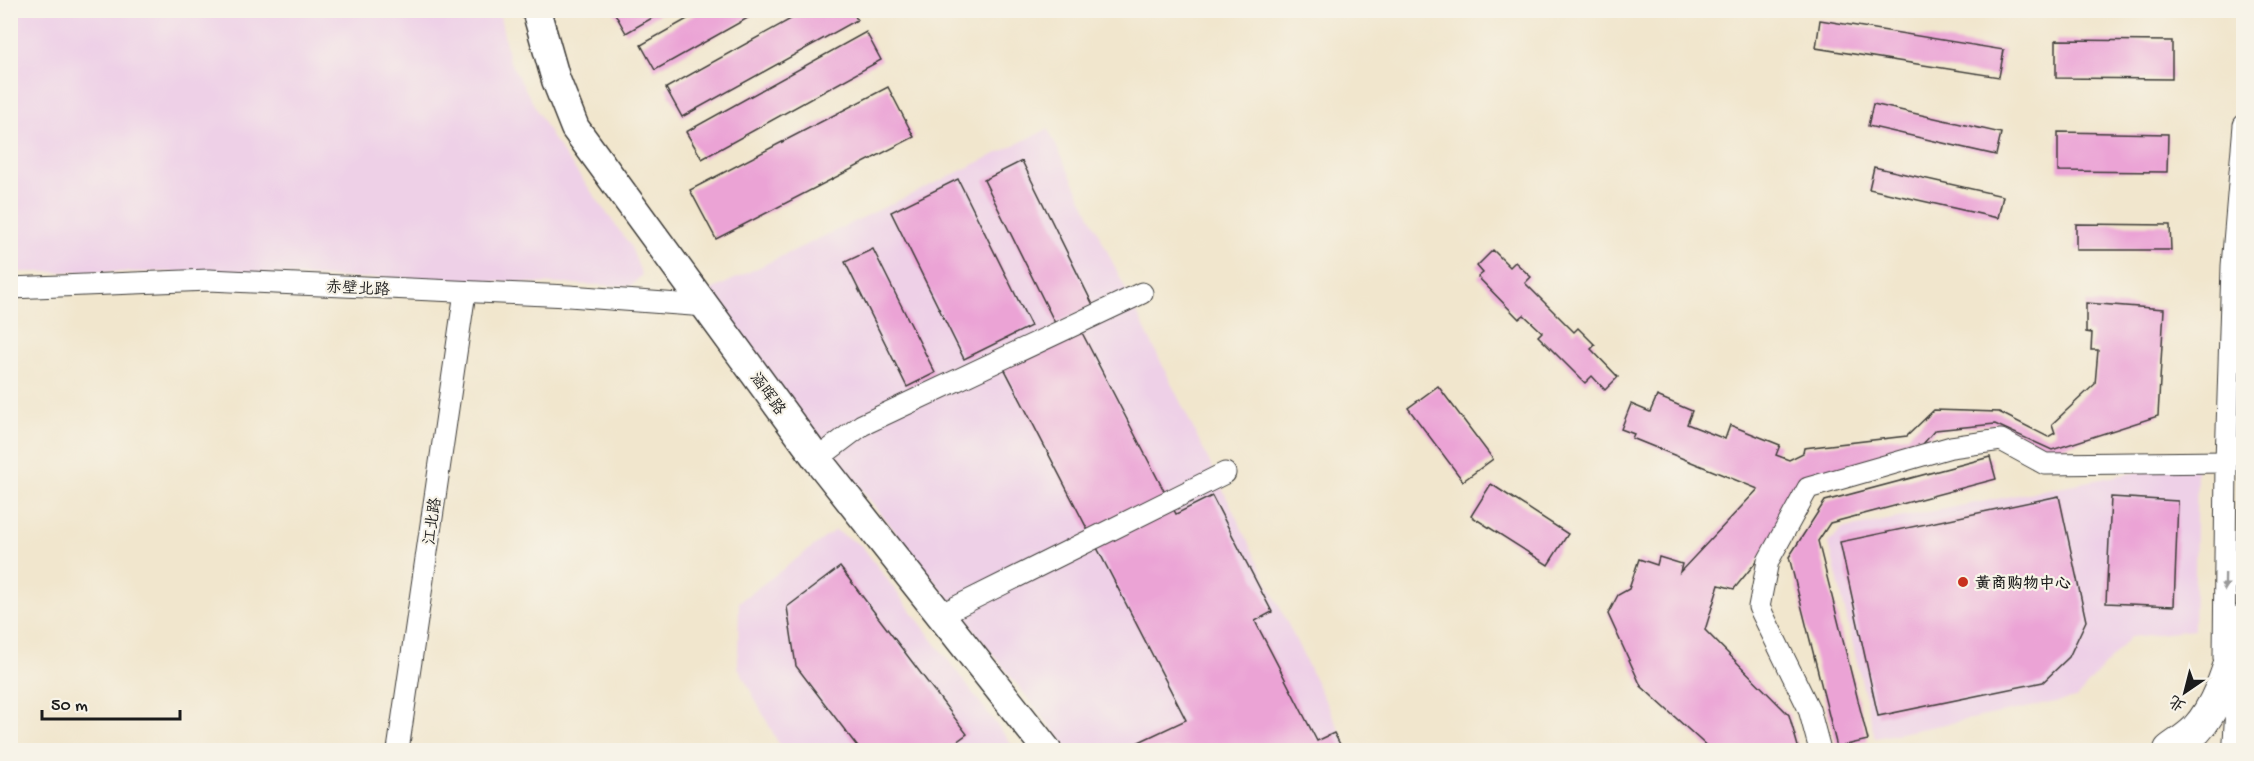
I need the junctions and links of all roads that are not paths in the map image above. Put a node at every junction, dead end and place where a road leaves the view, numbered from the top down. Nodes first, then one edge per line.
1 (536, 10) edge
2 (2244, 125) edge
3 (10, 288) edge
4 (465, 292) junction
5 (1142, 292) dead end
6 (706, 306) junction
7 (818, 459) junction
8 (2226, 462) junction
9 (1225, 473) dead end
10 (940, 615) junction
11 (2244, 620) edge
12 (2234, 672) edge
13 (398, 750) edge
14 (1047, 750) edge
15 (1820, 750) edge
16 (2170, 750) edge
17 (2239, 750) edge

1 - 6 street, 涵晖路
2 - 8 street
3 - 4 street, 赤壁北路
4 - 6 street, 赤壁北路
4 - 13 street, 江北路
5 - 7 street
6 - 7 street, 涵晖路
7 - 10 street, 涵晖路
8 -> 12 street
8 - 15 street
9 - 10 street
10 - 14 street, 涵晖路
11 - 12 main road
12 - 16 main road
12 - 17 main road

